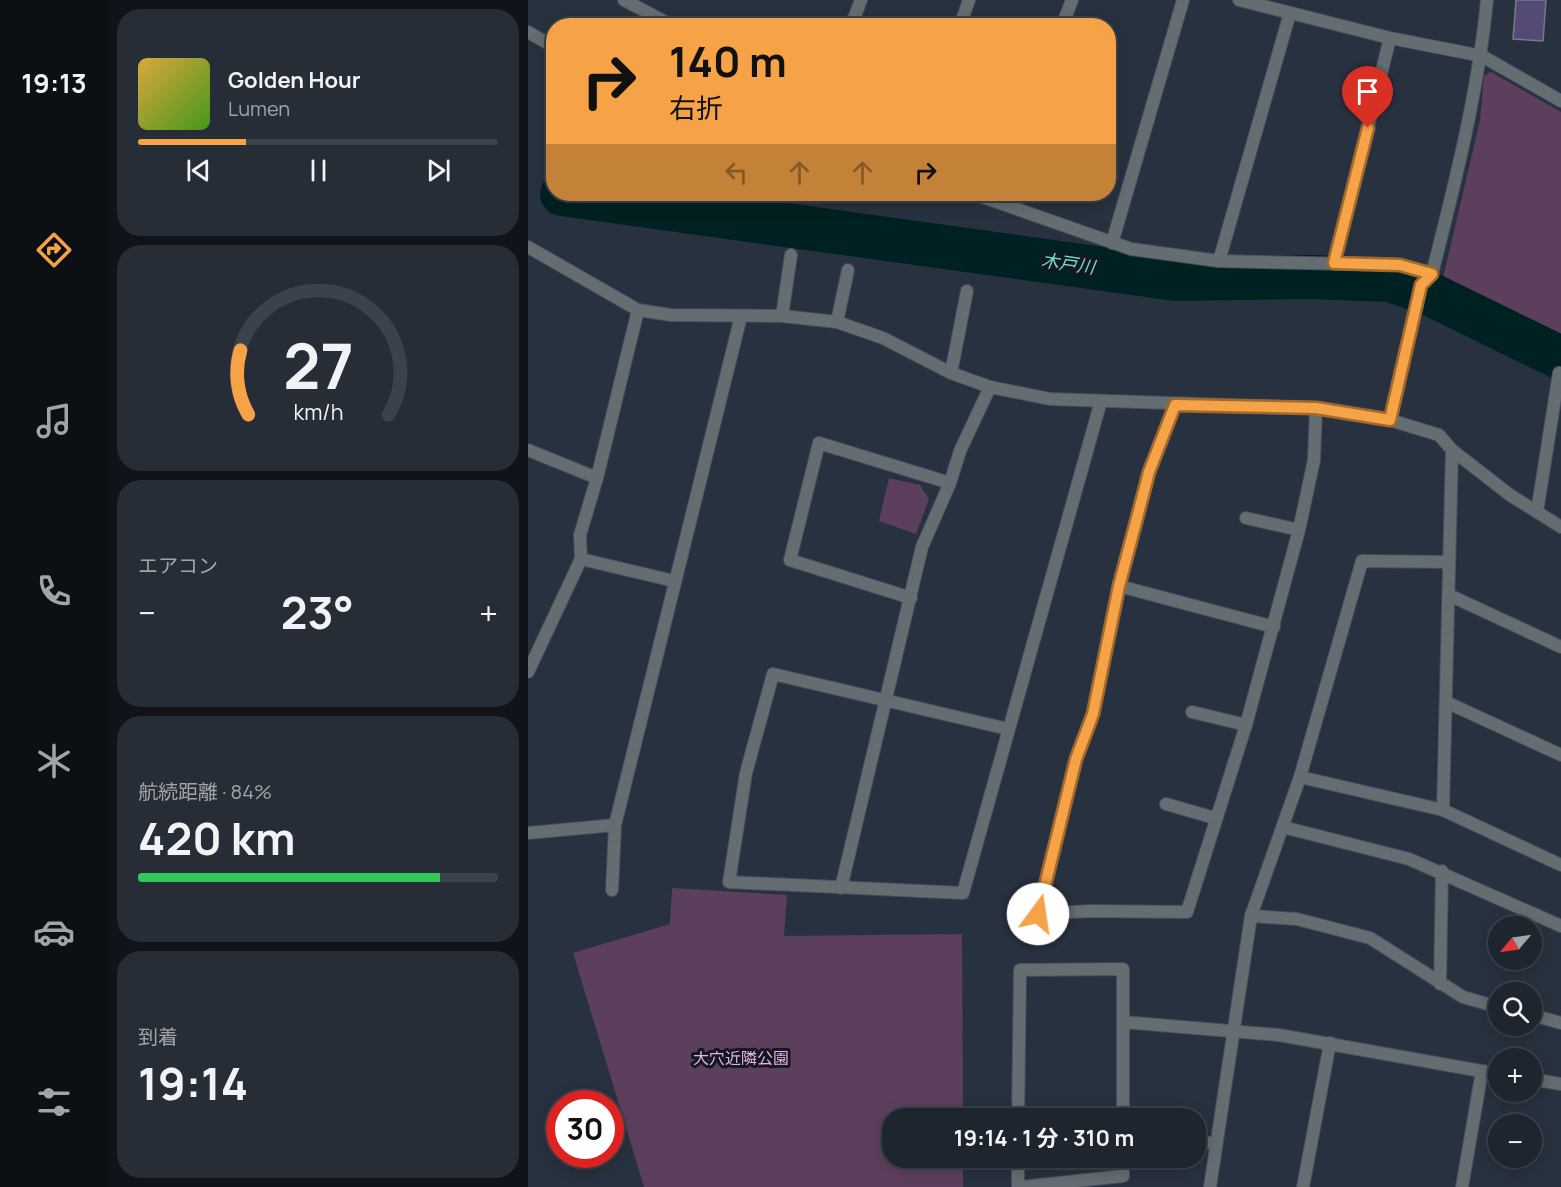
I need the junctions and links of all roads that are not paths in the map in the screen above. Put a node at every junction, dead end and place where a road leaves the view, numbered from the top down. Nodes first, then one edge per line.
1 (624, 0) edge
2 (861, 0) edge
3 (969, 0) edge
4 (1072, 0) edge
5 (1182, 0) edge
6 (1239, 0) edge
7 (1487, 0) edge
8 (1290, 13) junction
9 (658, 18) edge
10 (853, 18) edge
11 (963, 18) edge
12 (1065, 18) edge
13 (528, 32) edge
14 (1390, 38) junction
15 (546, 42) edge
16 (1482, 56) junction
17 (1561, 101) edge
18 (1007, 201) edge
19 (1112, 243) junction
20 (528, 248) edge
21 (791, 255) dead end
22 (1219, 261) junction
23 (1334, 263) junction
24 (848, 270) dead end
25 (1432, 274) junction
26 (967, 291) dead end
27 (638, 310) junction
28 (741, 316) junction
29 (782, 316) junction
30 (837, 322) junction
31 (951, 373) junction
32 (1559, 374) dead end
33 (990, 387) junction
34 (1101, 401) junction
35 (1175, 405) junction
36 (1316, 408) junction
37 (1390, 420) junction
38 (528, 450) edge
39 (1452, 450) junction
40 (597, 478) junction
41 (950, 483) junction
42 (1537, 512) junction
43 (1246, 518) dead end
44 (1561, 527) edge
45 (1299, 530) junction
46 (581, 559) junction
47 (1449, 562) junction
48 (674, 581) junction
49 (1119, 586) junction
50 (1449, 595) junction
51 (911, 598) junction
52 (1274, 627) junction
53 (1561, 647) edge
54 (528, 672) edge
55 (885, 699) junction
56 (1446, 702) junction
57 (1192, 712) dead end
58 (1246, 725) junction
59 (1008, 729) junction
60 (1561, 755) edge
61 (1300, 777) junction
62 (1166, 804) dead end
63 (1443, 810) junction
64 (1215, 818) junction
65 (615, 825) junction
66 (1283, 826) junction
67 (528, 833) edge
68 (1561, 865) edge
69 (1442, 871) junction
70 (841, 888) junction
71 (612, 890) dead end
72 (1251, 916) junction
73 (1561, 926) edge
74 (1440, 984) junction
75 (1488, 1004) edge
76 (1542, 1018) edge
77 (1123, 1022) junction
78 (1561, 1023) edge
79 (1234, 1030) junction
80 (1330, 1043) junction
81 (1482, 1071) junction
82 (1488, 1072) edge
83 (1542, 1081) edge
84 (1561, 1084) edge
85 (1018, 1108) edge
86 (1123, 1108) edge
87 (1206, 1142) edge
88 (1215, 1144) junction
89 (1018, 1168) edge
90 (1124, 1168) edge
91 (1019, 1187) edge
92 (1210, 1187) edge
93 (1303, 1187) edge
94 (1462, 1187) edge

1 - 9 street
2 - 10 street
3 - 11 street
4 - 12 street
5 - 19 street
6 - 8 street
7 - 16 street
8 - 14 street
8 - 22 street
13 - 15 street
14 - 16 street
14 - 23 street
16 - 17 street
16 - 25 street
18 - 19 street
19 - 22 street
20 - 27 street
21 - 29 street
22 - 23 street
23 - 25 street
24 - 30 street
25 - 37 street
26 - 31 street
27 - 28 street
27 - 40 street
28 - 29 street
28 - 48 street
29 - 30 street
30 - 31 street
31 - 33 street
32 - 42 street
33 - 34 street
33 - 41 street
34 - 35 street
34 - 59 street
35 - 36 street
35 - 49 street
36 - 37 street
36 - 45 street
37 - 39 street
38 - 40 street
39 - 42 street
39 - 47 street
40 - 46 street
41 - 51 street
41 - 51 street
42 - 44 street
43 - 45 street
45 - 52 street
46 - 48 street
46 - 54 street
47 - 50 street
47 - 61 street
48 - 65 street
49 - 52 street
49 - 64 street
50 - 53 street
50 - 56 street
51 - 55 street
52 - 58 street
55 - 59 street
55 - 70 street
55 - 70 street
56 - 60 street
56 - 63 street
57 - 58 street
58 - 64 street
59 - 70 street
61 - 63 street
61 - 66 street
62 - 64 street
63 - 68 street
65 - 67 street
65 - 71 street
66 - 69 street
66 - 72 street
69 - 73 street
69 - 74 street
72 - 74 street
72 - 79 street
74 - 75 street
76 - 78 street
77 - 79 street
77 - 85 street
77 - 86 street
79 - 80 street
79 - 88 street
80 - 81 street
80 - 93 street
81 - 82 street
81 - 94 street
83 - 84 street
87 - 88 street
88 - 92 street
89 - 91 street
90 - 91 street

